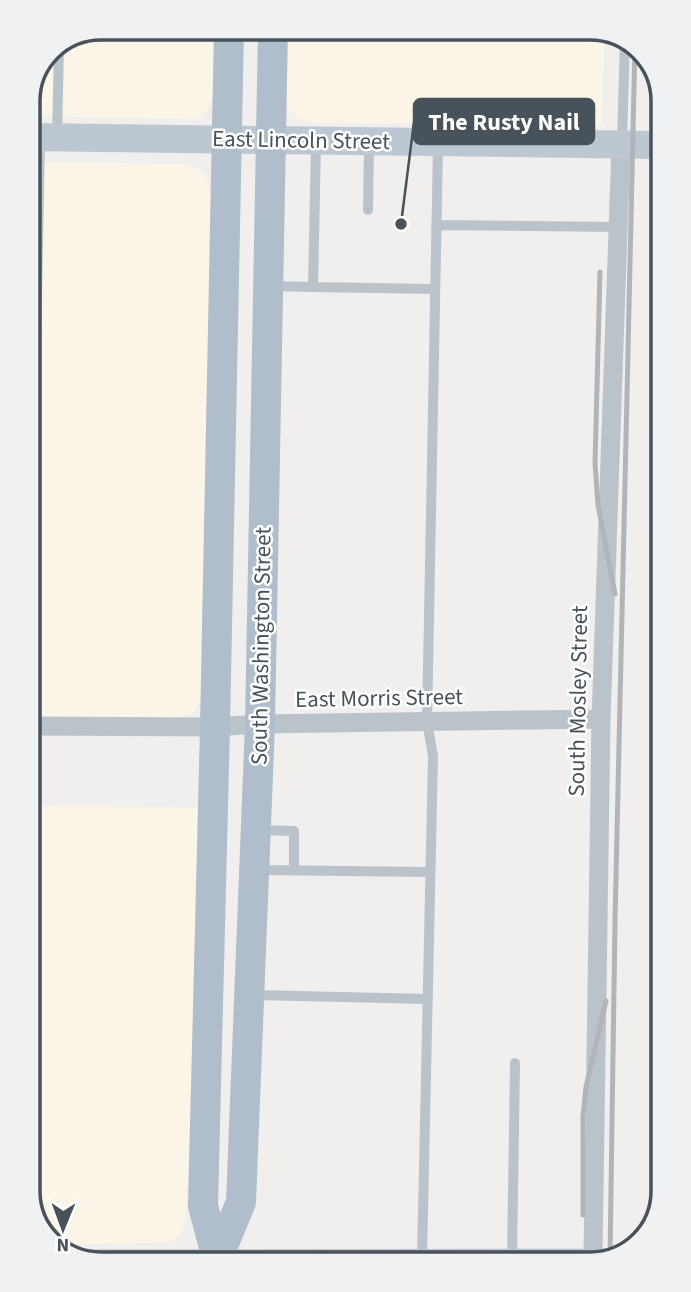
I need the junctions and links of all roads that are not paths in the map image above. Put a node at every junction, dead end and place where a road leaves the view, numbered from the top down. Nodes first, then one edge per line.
1 (229, 40) edge
2 (273, 40) edge
3 (625, 52) edge
4 (56, 60) edge
5 (42, 137) edge
6 (227, 139) junction
7 (272, 139) junction
8 (316, 140) junction
9 (369, 141) junction
10 (438, 142) junction
11 (621, 145) junction
12 (651, 145) edge
13 (368, 210) dead end
14 (40, 223) edge
15 (436, 225) junction
16 (618, 227) junction
17 (269, 286) junction
18 (313, 287) junction
19 (435, 289) junction
20 (601, 719) junction
21 (427, 722) junction
22 (260, 724) junction
23 (40, 726) edge
24 (215, 727) junction
25 (256, 830) junction
26 (254, 870) junction
27 (294, 870) junction
28 (430, 873) junction
29 (249, 995) junction
30 (428, 999) junction
31 (515, 1063) dead end
32 (216, 1252) edge
33 (221, 1252) edge
34 (422, 1252) edge
35 (512, 1252) edge
36 (593, 1252) edge

1 - 6 main road, South Washington Street
2 - 7 main road, South Washington Street
3 - 11 lane
4 - 5 lane
5 - 6 street, East Lincoln Street
5 - 14 lane
6 - 7 street, East Lincoln Street
6 - 24 main road, South Washington Street
7 - 8 street, East Lincoln Street
7 - 17 main road, South Washington Street
8 - 9 street, East Lincoln Street
8 - 18 lane
9 - 10 street, East Lincoln Street
9 - 13 lane
10 - 11 street, East Lincoln Street
10 - 15 lane
11 - 12 street, East Lincoln Street
11 - 16 street, South Mosley Street
15 - 16 lane
15 - 19 lane
16 - 20 street, South Mosley Street
17 - 18 lane
17 - 22 main road, South Washington Street
18 - 19 lane
19 - 21 lane
20 - 21 street, East Morris Street
20 - 36 street, South Mosley Street
21 - 22 street, East Morris Street
21 - 28 lane
22 - 24 street, East Morris Street
22 - 25 main road, South Washington Street
23 - 24 street, East Morris Street
24 - 32 main road, South Washington Street
25 - 26 main road, South Washington Street
25 - 27 lane
26 - 27 lane
26 - 29 main road, South Washington Street
27 - 28 lane
28 - 30 lane
29 - 30 lane
29 - 33 main road, South Washington Street
30 - 34 lane
31 - 35 lane

